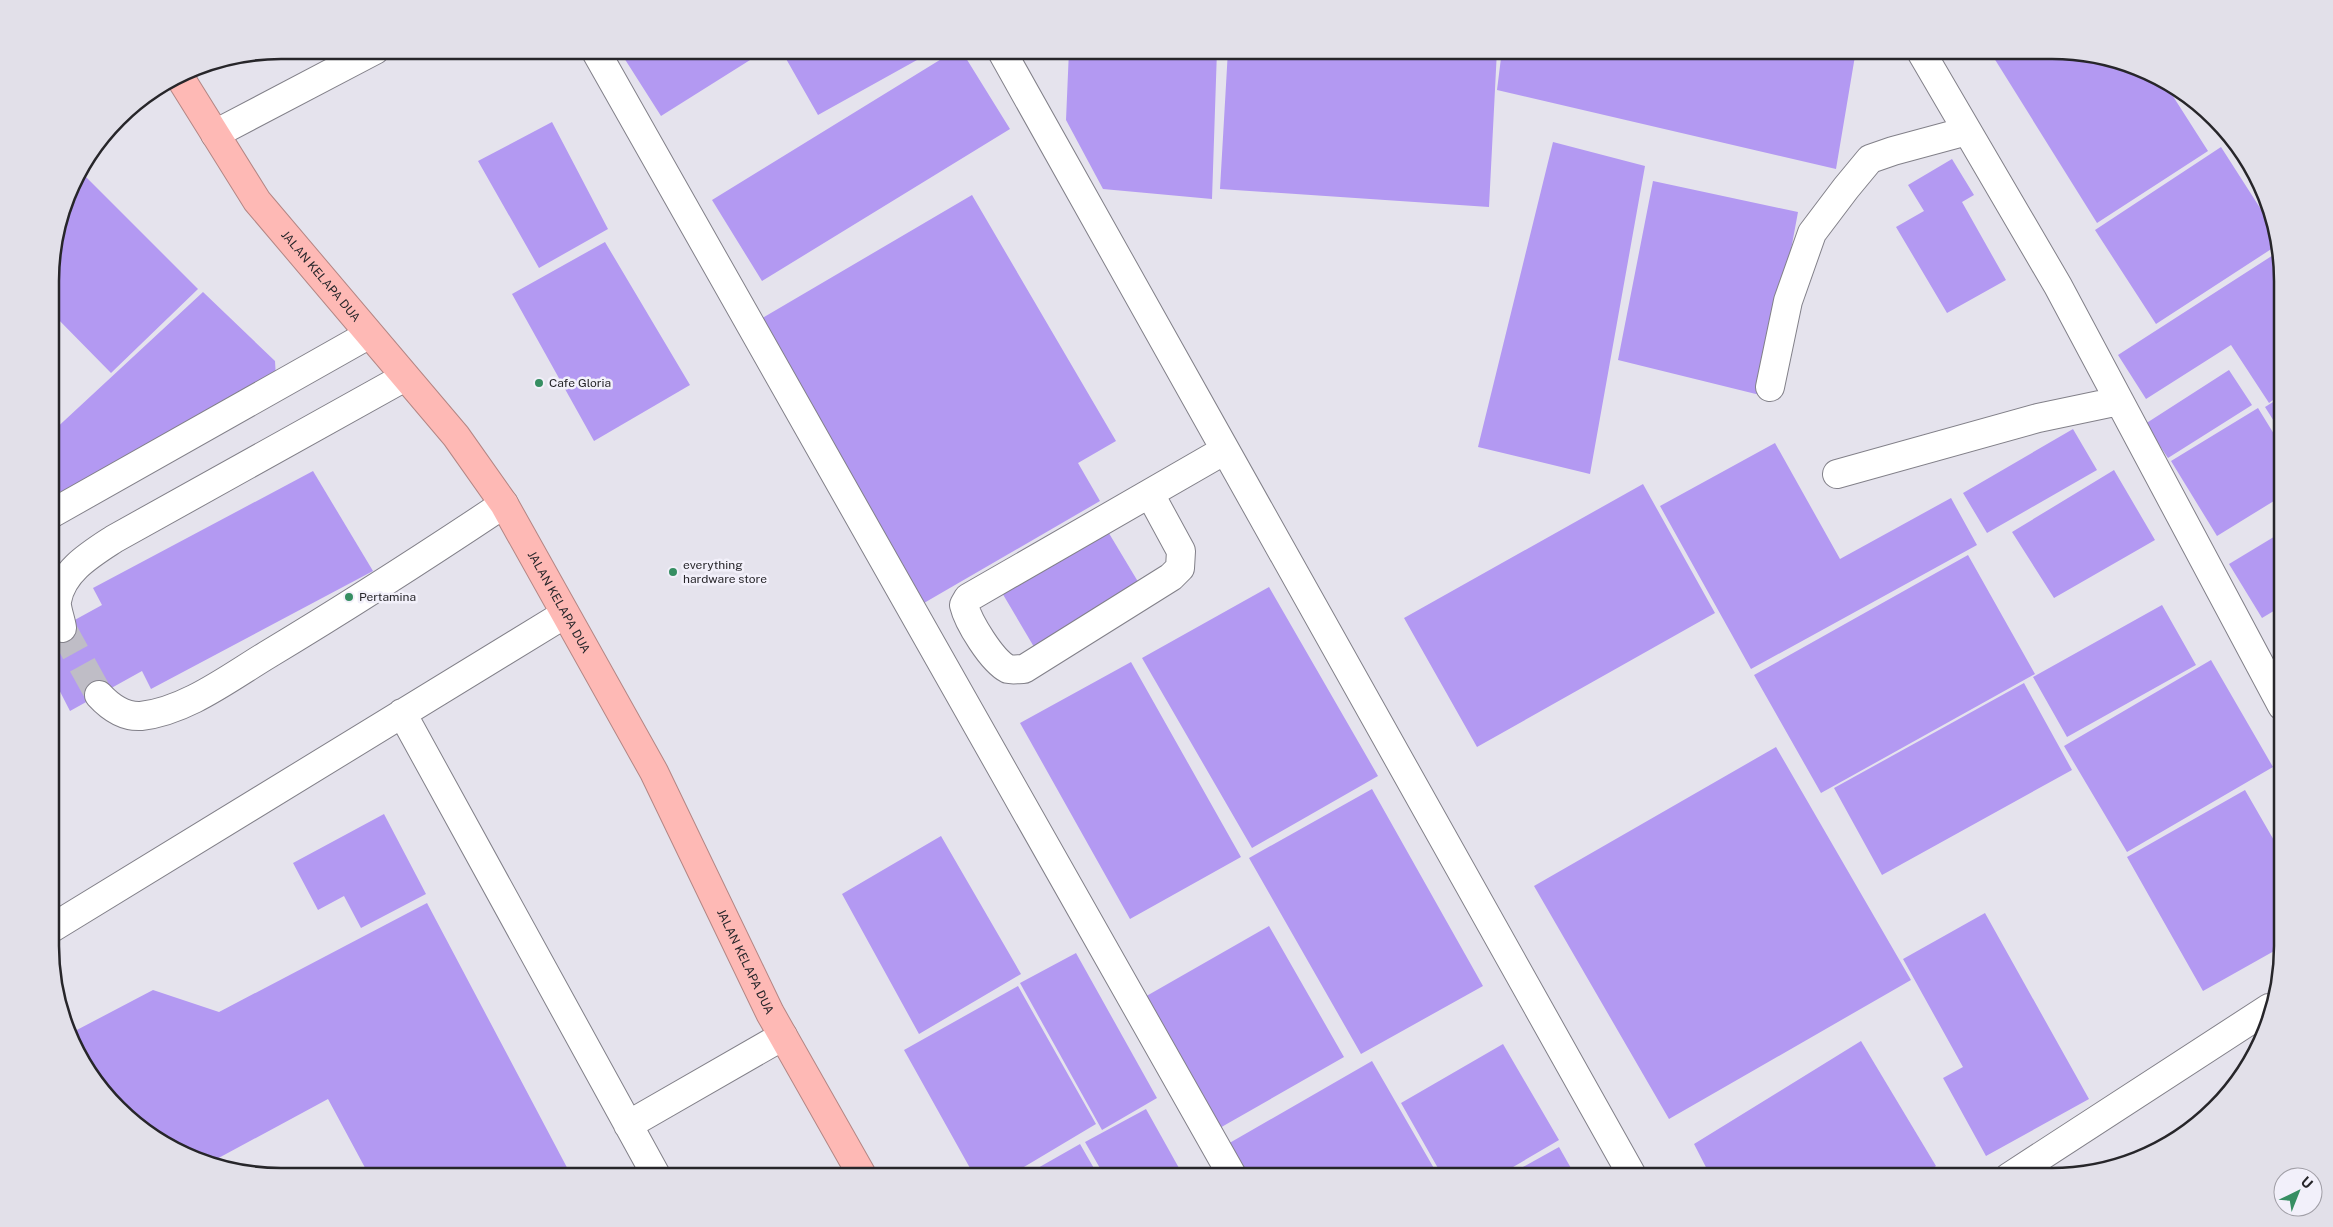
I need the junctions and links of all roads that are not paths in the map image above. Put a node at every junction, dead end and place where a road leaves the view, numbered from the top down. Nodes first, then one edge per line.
1 (358, 59) edge
2 (600, 59) edge
3 (1006, 59) edge
4 (1925, 59) edge
5 (183, 82) edge
6 (1967, 131) junction
7 (215, 134) junction
8 (368, 335) junction
9 (405, 377) junction
10 (1770, 387) dead end
11 (2119, 401) junction
12 (1225, 450) junction
13 (1837, 474) dead end
14 (1150, 494) junction
15 (504, 504) junction
16 (59, 509) edge
17 (59, 597) edge
18 (59, 612) edge
19 (566, 614) junction
20 (62, 628) tunnel mouth
21 (2274, 691) edge
22 (99, 695) tunnel mouth
23 (402, 713) junction
24 (59, 924) edge
25 (2265, 1011) edge
26 (783, 1036) junction
27 (628, 1125) junction
28 (652, 1168) edge
29 (858, 1168) edge
30 (1228, 1168) edge
31 (1629, 1168) edge
32 (2021, 1168) edge

1 - 7 street
2 - 30 street
3 - 12 street
4 - 6 street
5 - 7 highway, JALAN KELAPA DUA
6 - 10 street
6 - 11 street
7 - 8 highway, JALAN KELAPA DUA
8 - 9 highway, JALAN KELAPA DUA
8 - 16 street
9 - 15 highway, JALAN KELAPA DUA
9 - 17 street
11 - 13 street
11 - 21 street
12 - 14 street
12 - 31 street
14 - 14 street
15 - 19 highway, JALAN KELAPA DUA
15 - 22 street
18 - 20 street
19 - 23 street
19 - 26 highway, JALAN KELAPA DUA
23 - 24 street
23 - 27 street
25 - 32 street
26 - 27 street
26 - 29 highway, JALAN KELAPA DUA
27 - 28 street

